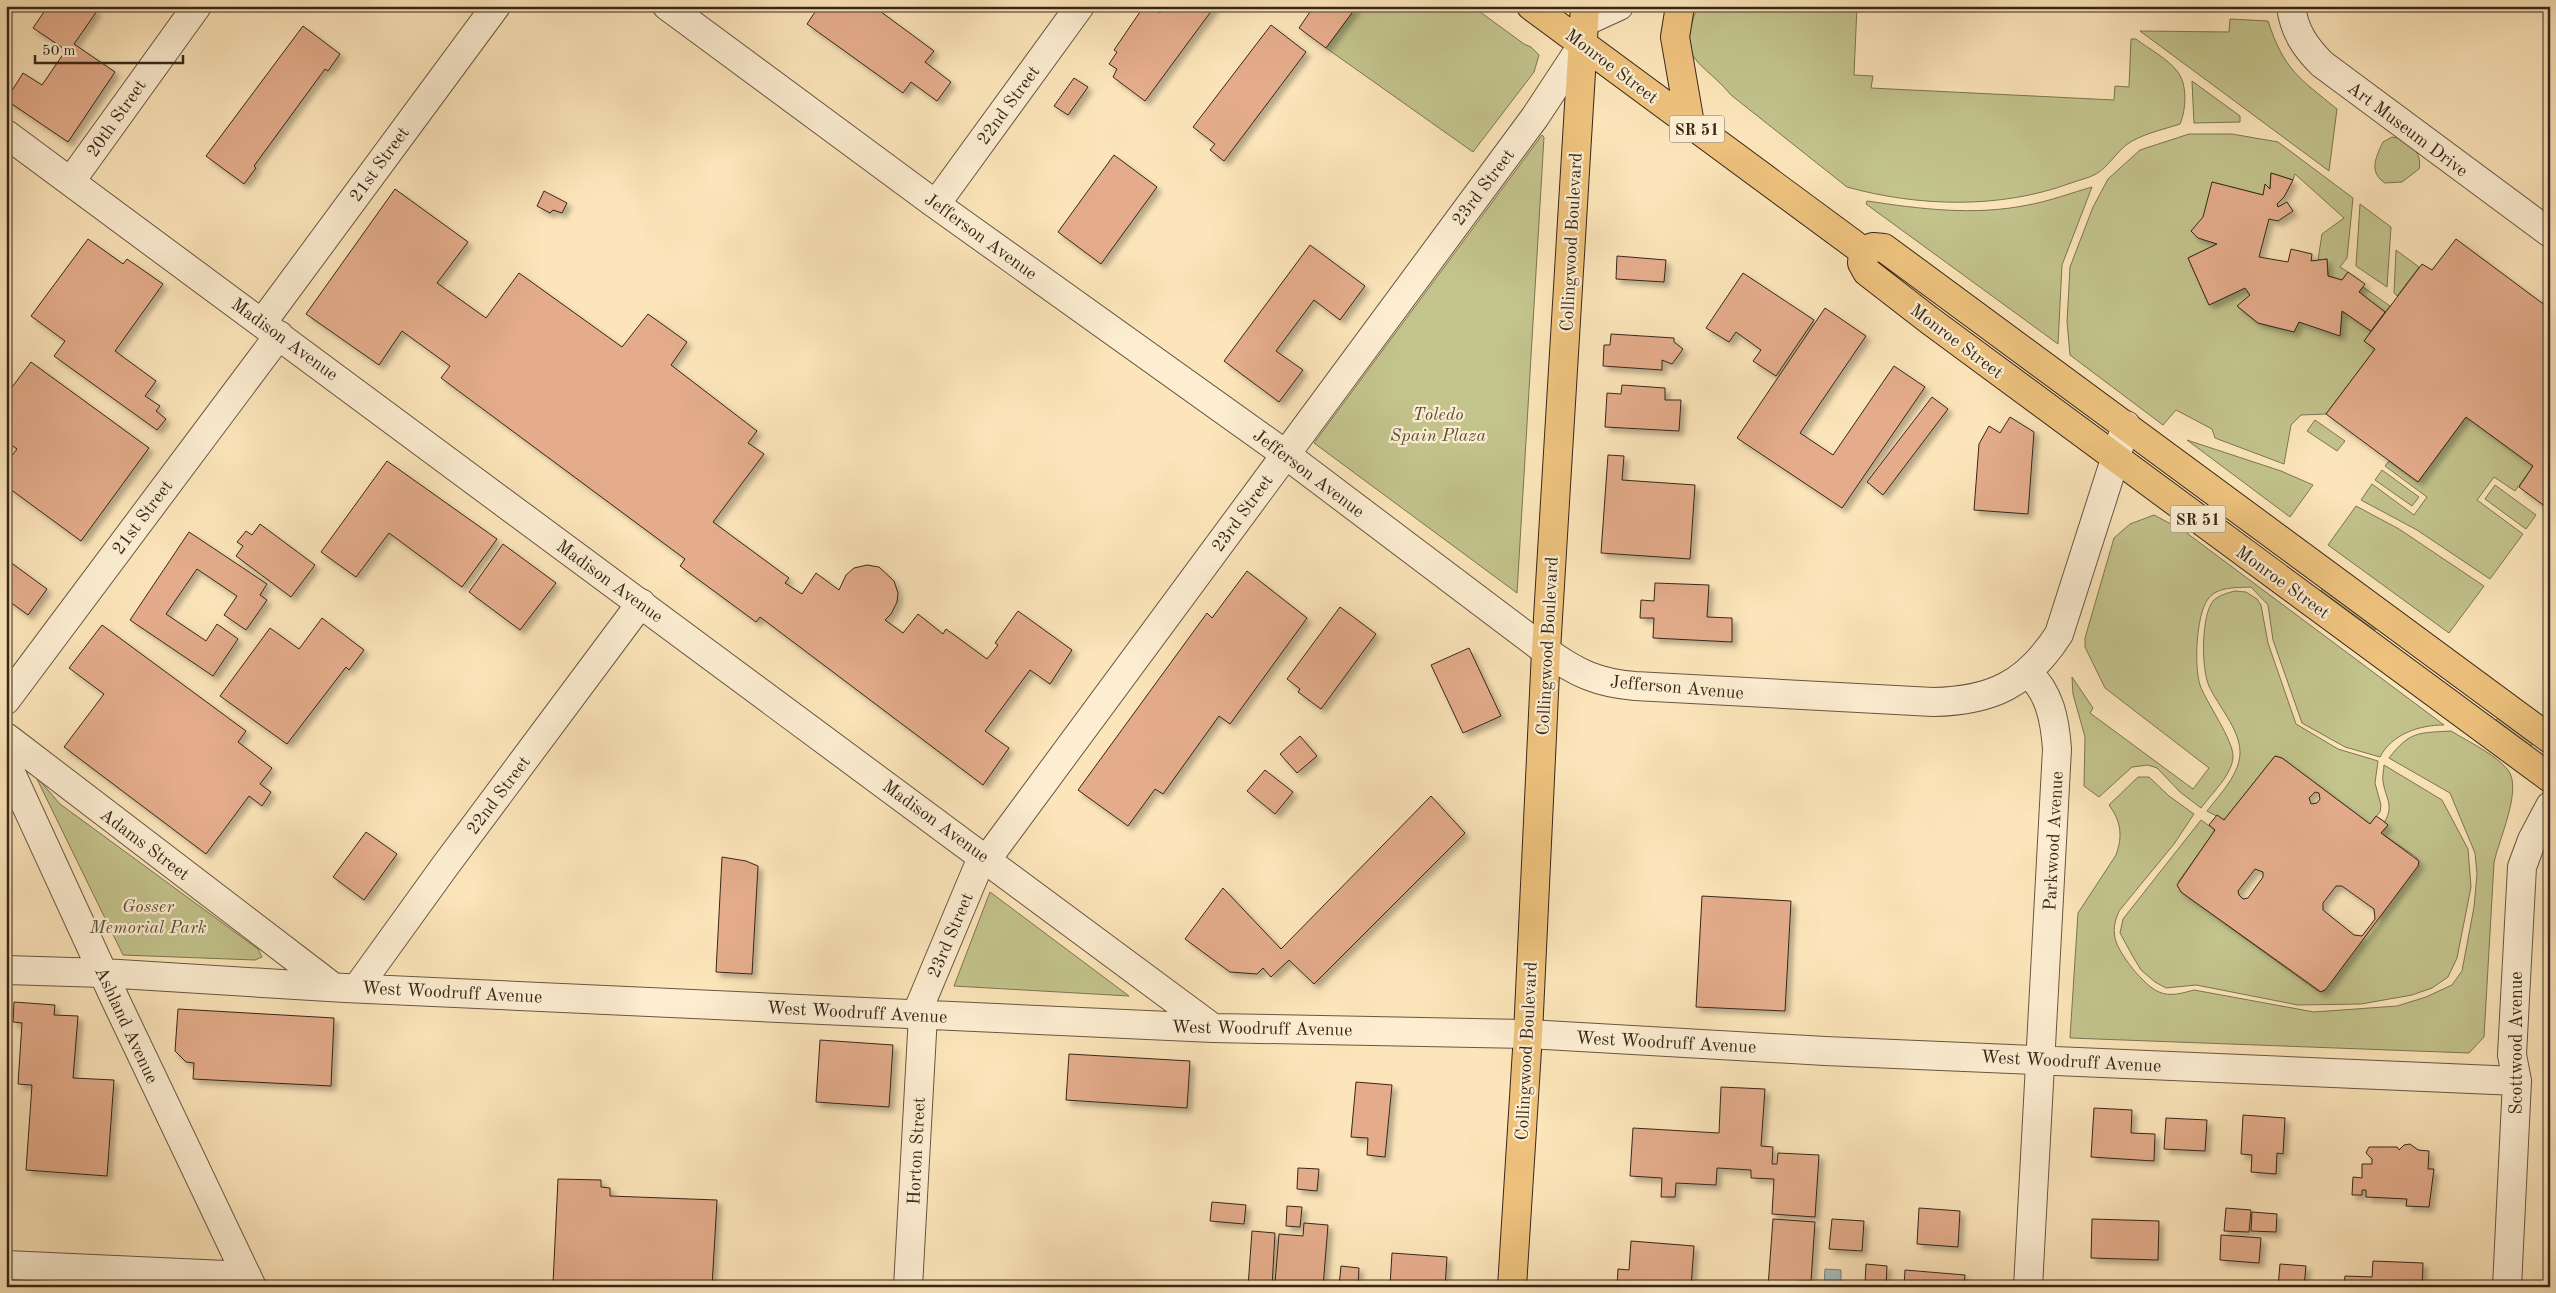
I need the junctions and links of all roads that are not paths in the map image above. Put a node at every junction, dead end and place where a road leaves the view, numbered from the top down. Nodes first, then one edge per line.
1 (197, 6) edge
2 (496, 6) edge
3 (667, 6) edge
4 (1080, 6) edge
5 (1531, 6) edge
6 (1619, 6) edge
7 (1680, 6) edge
8 (2291, 6) edge
9 (1584, 24) edge
10 (1690, 124) junction
11 (6, 134) edge
12 (71, 181) junction
13 (936, 204) junction
14 (2550, 233) edge
15 (1863, 251) junction
16 (270, 329) junction
17 (2126, 425) junction
18 (1285, 454) junction
19 (2115, 458) junction
20 (641, 603) junction
21 (1546, 651) junction
22 (2028, 672) junction
23 (6, 700) edge
24 (6, 737) edge
25 (2550, 739) edge
26 (6, 762) edge
27 (2550, 778) edge
28 (2550, 806) edge
29 (985, 857) junction
30 (6, 970) edge
31 (103, 973) junction
32 (345, 987) junction
33 (920, 1015) junction
34 (1214, 1028) junction
35 (1528, 1034) junction
36 (2041, 1059) junction
37 (2517, 1081) junction
38 (6, 1265) edge
39 (249, 1281) edge
40 (908, 1287) edge
41 (1512, 1287) edge
42 (2028, 1287) edge
43 (2508, 1287) edge

1 - 12 street, 20th Street
2 - 16 street, 21st Street
3 - 13 street, Jefferson Avenue
4 - 13 street, 22nd Street
5 - 9 main road, Monroe Street / SR 51
6 - 9 street
7 - 10 main road
8 - 14 street, Art Museum Drive
9 - 10 main road, Monroe Street / SR 51
9 - 18 street, 23rd Street
9 - 21 main road, Collingwood Boulevard
10 - 15 main road, Monroe Street / SR 51
11 - 12 street, Madison Avenue
12 - 16 street, Madison Avenue
13 - 18 street, Jefferson Avenue
15 - 17 main road, Monroe Street / SR 51
15 - 19 main road, Monroe Street / SR 51
16 - 20 street, Madison Avenue
16 - 23 street, 21st Street
17 - 19 street
17 - 25 main road, Monroe Street / SR 51
18 - 21 street, Jefferson Avenue
18 - 29 street, 23rd Street
19 - 22 street
19 - 27 main road, Monroe Street / SR 51
20 - 29 street, Madison Avenue
20 - 32 street, 22nd Street
21 - 22 street, Jefferson Avenue
21 - 35 main road, Collingwood Boulevard
22 - 36 street, Parkwood Avenue
24 - 32 street, Adams Street
26 - 31 street, Ashland Avenue
28 - 37 street, Scottwood Avenue
29 - 33 street, 23rd Street
29 - 34 street, Madison Avenue
30 - 31 street, West Woodruff Avenue
31 - 32 street, West Woodruff Avenue
31 - 39 street, Ashland Avenue
32 - 33 street, West Woodruff Avenue
33 - 34 street, West Woodruff Avenue
33 - 40 street, Horton Street
34 - 35 street, West Woodruff Avenue
35 - 36 street, West Woodruff Avenue
35 - 41 main road, Collingwood Boulevard
36 - 37 street, West Woodruff Avenue
36 - 42 street, Parkwood Avenue
37 - 43 street, Scottwood Avenue
38 - 39 street

